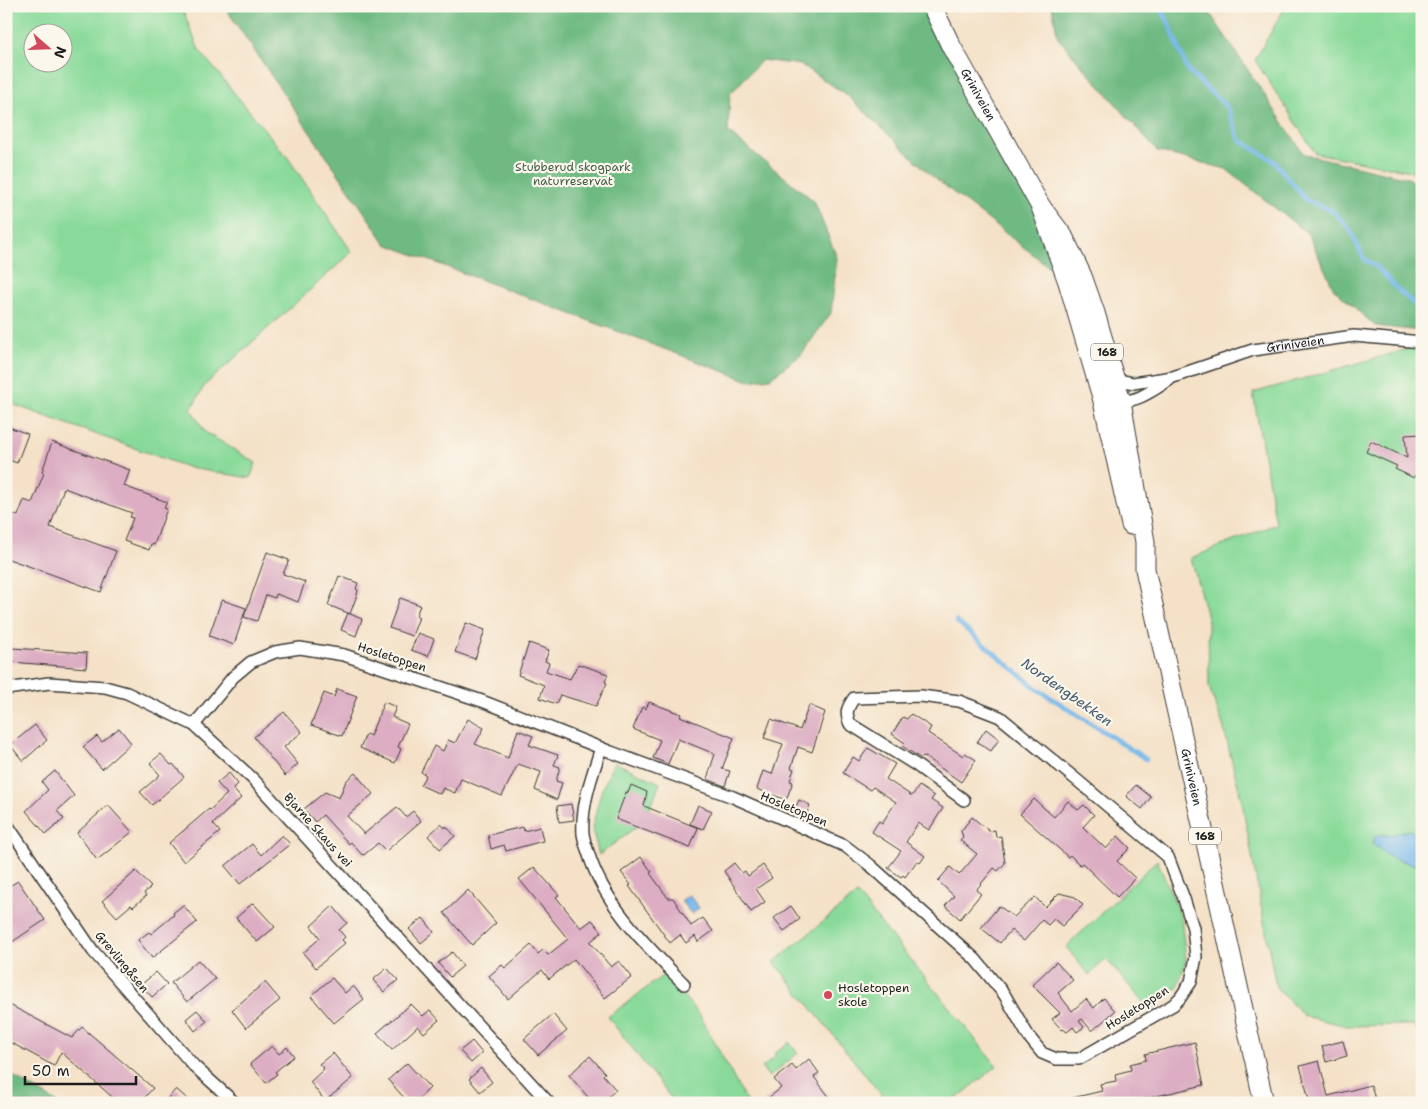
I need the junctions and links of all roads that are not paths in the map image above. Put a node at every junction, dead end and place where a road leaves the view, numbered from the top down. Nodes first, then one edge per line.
1 (932, 6) edge
2 (1041, 207) junction
3 (1422, 342) edge
4 (1173, 377) junction
5 (1115, 380) junction
6 (1102, 397) junction
7 (1121, 402) junction
8 (1146, 569) junction
9 (6, 689) edge
10 (194, 725) junction
11 (601, 748) junction
12 (964, 800) dead end
13 (6, 823) edge
14 (684, 984) dead end
15 (236, 1103) edge
16 (549, 1103) edge
17 (1264, 1103) edge

1 - 2 main road, Griniveien / 168
2 - 5 main road, Griniveien / 168
2 - 6 main road, Griniveien / 168
3 - 4 street, Griniveien
4 - 5 street, Griniveien
4 - 7 street, Griniveien
5 - 7 main road, Griniveien / 168
6 - 7 street
6 - 8 main road, Griniveien / 168
7 - 8 main road, Griniveien / 168
8 - 17 main road, Griniveien / 168
9 - 10 street, Bjarne Skaus vei
10 - 11 street, Hosletoppen
10 - 16 street, Bjarne Skaus vei
11 - 12 street, Hosletoppen
11 - 14 street
13 - 15 street, Grevlingåsen

